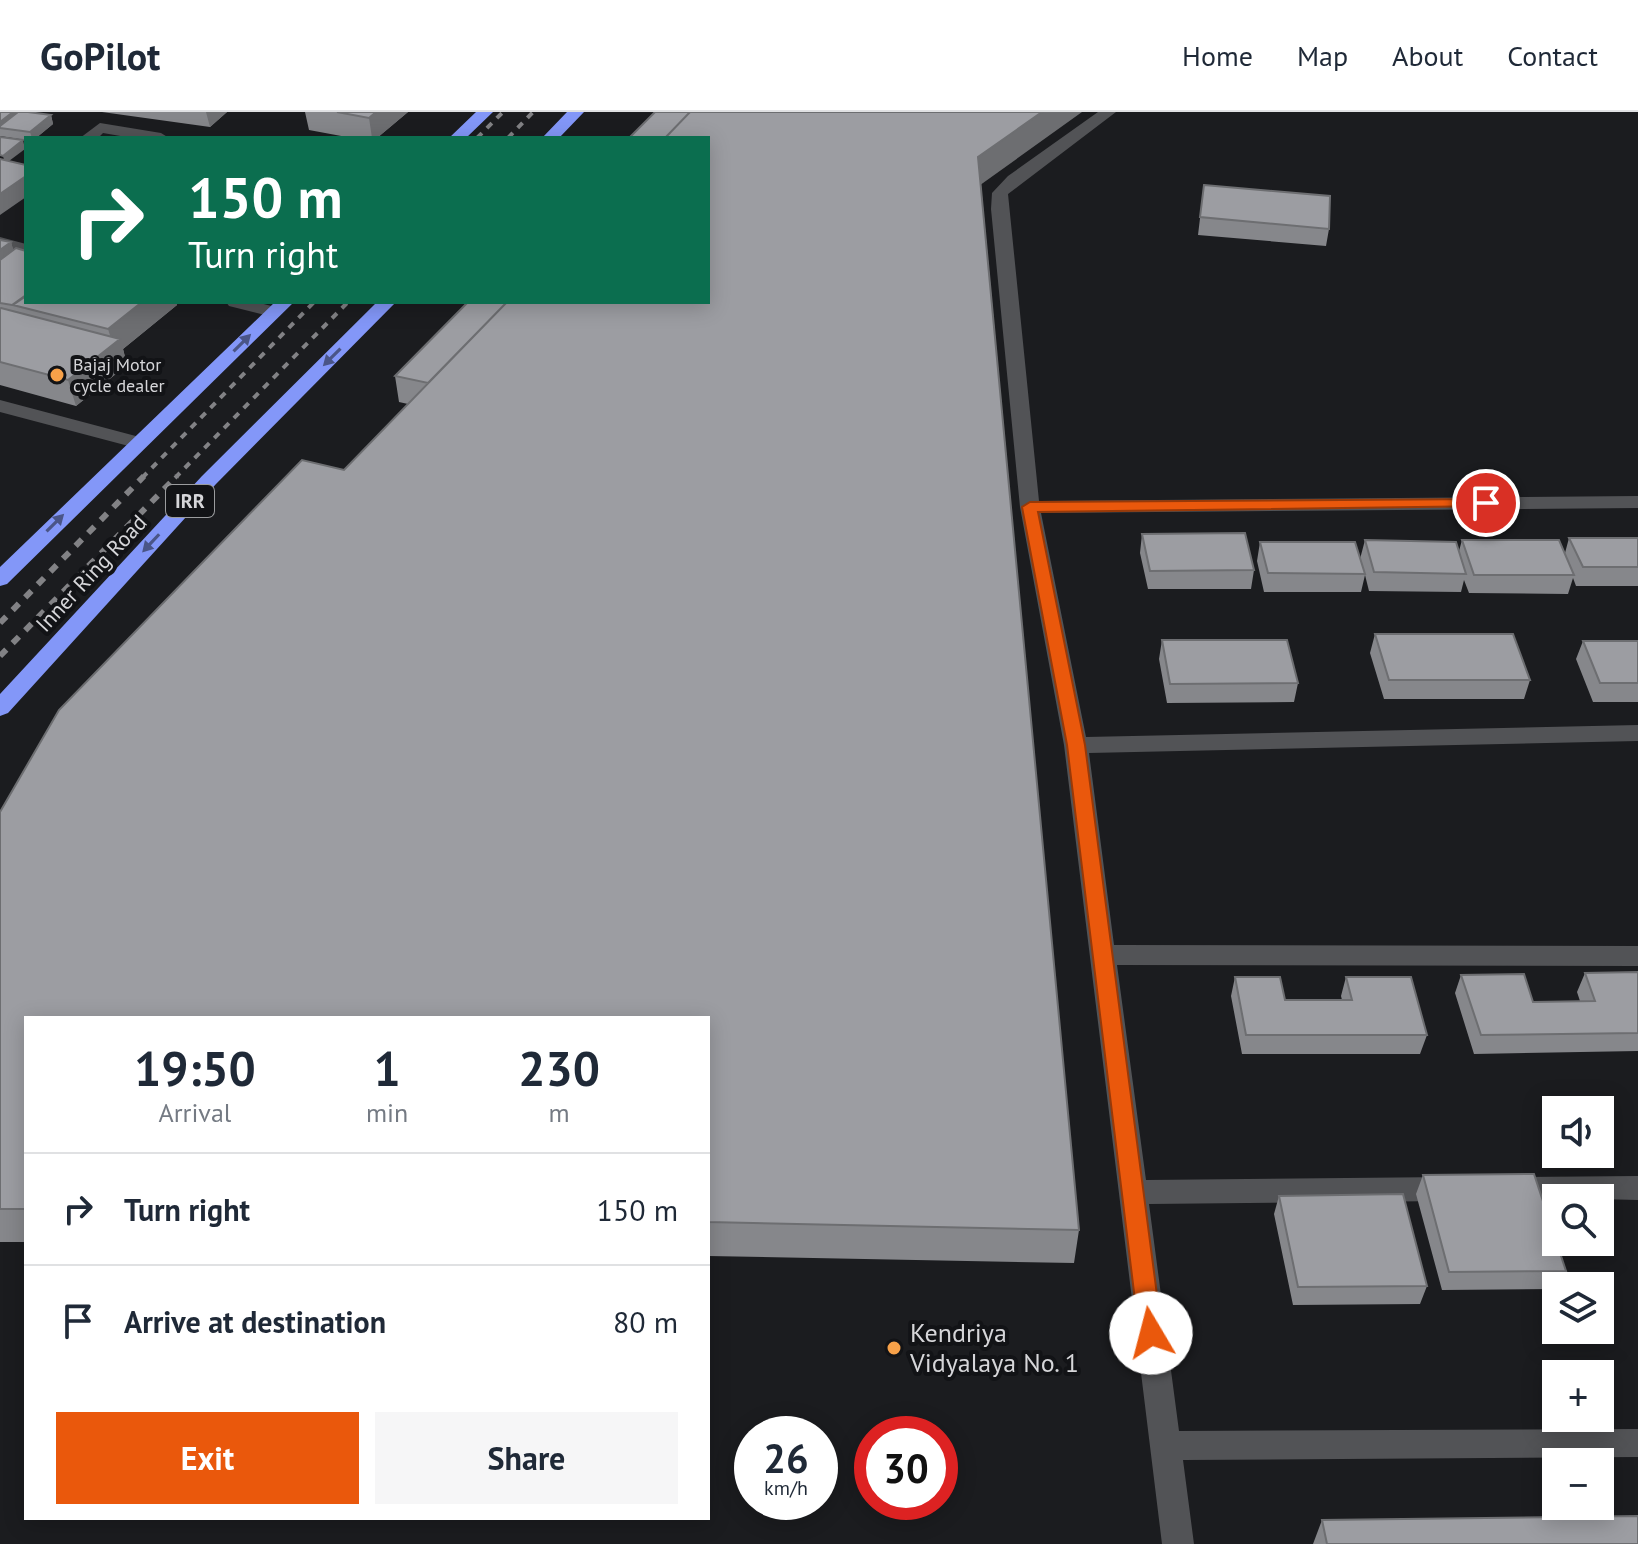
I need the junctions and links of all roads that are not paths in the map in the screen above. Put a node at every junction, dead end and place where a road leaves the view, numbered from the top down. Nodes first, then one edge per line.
1 (485, 112) edge
2 (576, 112) edge
3 (1108, 112) edge
4 (90, 136) edge
5 (149, 136) edge
6 (459, 136) edge
7 (552, 136) edge
8 (0, 242) edge
9 (24, 248) edge
10 (253, 304) edge
11 (385, 304) edge
12 (279, 307) edge
13 (0, 406) edge
14 (140, 443) junction
15 (1638, 502) edge
16 (1030, 507) junction
17 (0, 579) edge
18 (0, 708) edge
19 (1638, 733) edge
20 (1076, 745) junction
21 (1101, 955) junction
22 (1638, 956) edge
23 (1638, 1188) edge
24 (1131, 1192) junction
25 (1638, 1443) edge
26 (1166, 1446) junction
27 (1178, 1544) edge

1 - 6 highway
2 - 7 highway
3 - 16 street
4 - 5 street
8 - 9 street
10 - 12 street
11 -> 18 highway, Inner Ring Road / IRR
14 -> 12 highway
13 - 14 street
17 -> 14 highway
15 - 16 street
16 - 20 street
19 - 20 street
20 - 21 street
21 - 22 street
21 - 24 street
23 - 24 street
24 - 26 street
25 - 26 street
26 - 27 street

